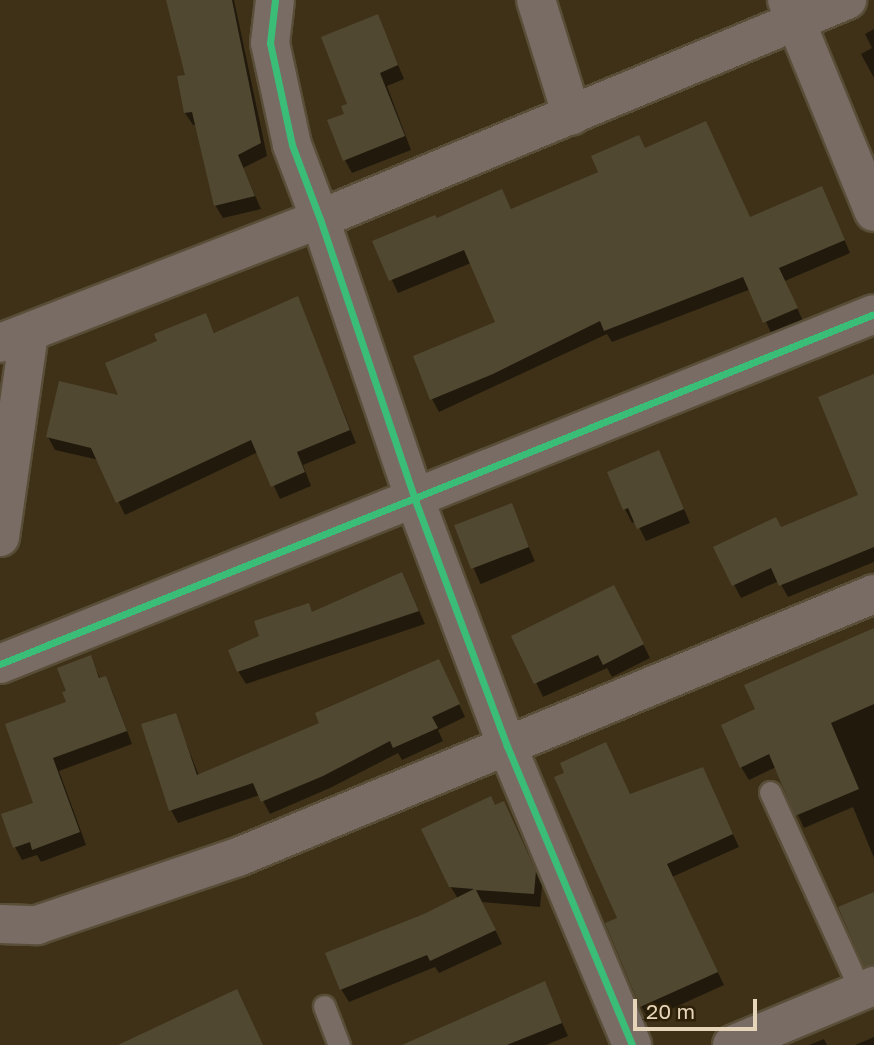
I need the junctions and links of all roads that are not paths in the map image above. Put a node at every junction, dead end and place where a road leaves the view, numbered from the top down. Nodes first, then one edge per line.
1 (275, 0) edge
2 (536, 0) edge
3 (847, 0) edge
4 (790, 11) edge
5 (572, 116) junction
6 (874, 212) edge
7 (320, 219) junction
8 (874, 314) edge
9 (14, 338) edge
10 (415, 500) junction
11 (0, 537) edge
12 (874, 594) edge
13 (0, 664) edge
14 (507, 746) junction
15 (770, 792) dead end
16 (0, 924) edge
17 (867, 989) edge
18 (324, 1006) dead end
19 (339, 1045) edge
20 (632, 1045) edge
21 (732, 1045) edge

1 - 7 street
2 - 5 street
3 - 4 street
4 - 5 street
4 - 6 street
5 - 7 street
7 - 9 street
7 - 10 street
8 - 10 street
9 - 11 street
10 - 13 street
10 - 14 street
12 - 14 street
14 - 16 street
14 - 20 street
15 - 17 lane
17 - 21 street
18 - 19 lane

